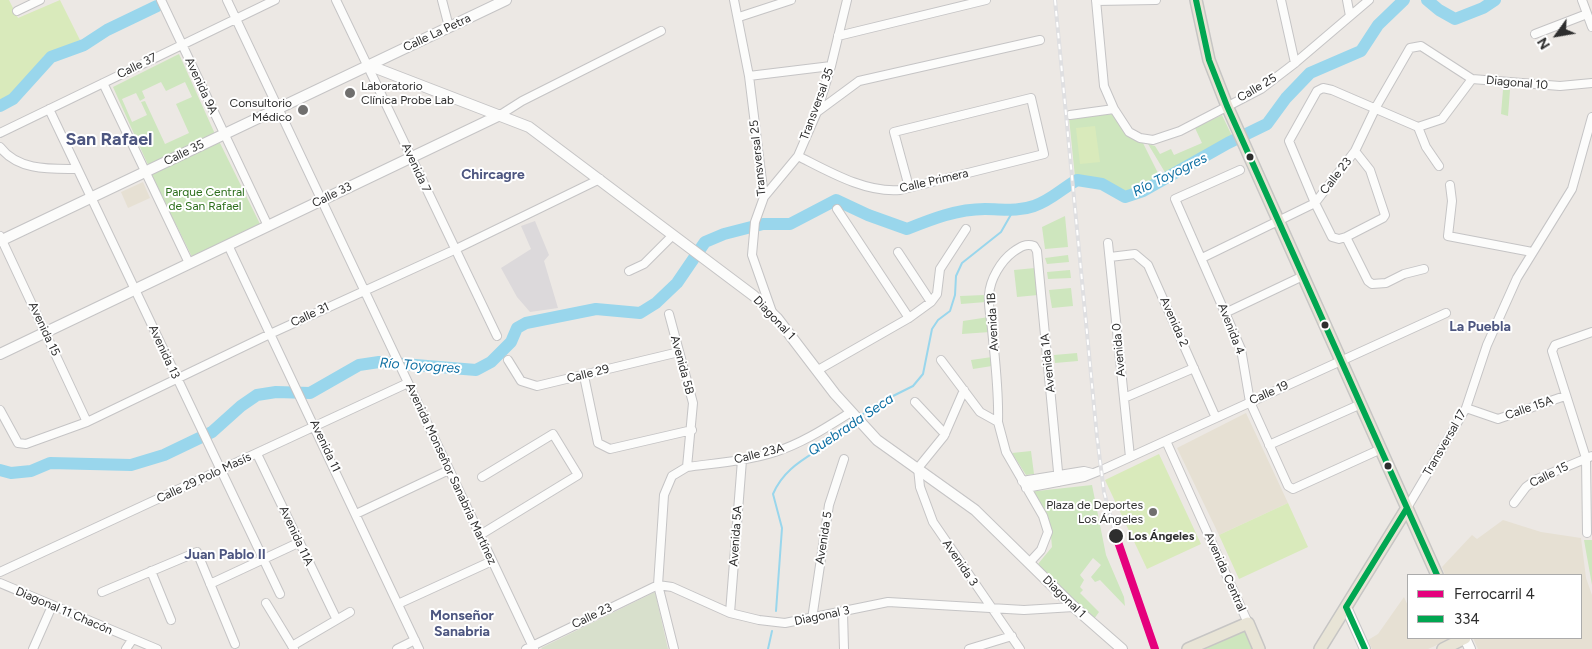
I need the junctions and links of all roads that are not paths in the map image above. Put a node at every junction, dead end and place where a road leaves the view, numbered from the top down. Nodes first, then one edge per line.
1 (40, 0) edge
2 (161, 0) edge
3 (227, 0) edge
4 (275, 0) edge
5 (336, 0) edge
6 (442, 0) edge
7 (506, 0) edge
8 (734, 0) edge
9 (791, 0) edge
10 (847, 0) edge
11 (986, 0) edge
12 (1156, 0) edge
13 (1196, 0) edge
14 (1281, 0) edge
15 (1347, 0) edge
16 (1369, 0) edge
17 (1582, 0) edge
18 (1096, 1) edge
19 (16, 11) dead end
20 (1587, 14) junction
21 (738, 16) junction
22 (1350, 16) junction
23 (236, 19) junction
24 (449, 27) junction
25 (1592, 27) edge
26 (661, 30) dead end
27 (1535, 34) dead end
28 (838, 36) junction
29 (1040, 40) dead end
30 (181, 45) junction
31 (1421, 46) joint
32 (1295, 63) junction
33 (368, 65) junction
34 (831, 66) junction
35 (749, 76) junction
36 (1472, 79) junction
37 (103, 83) junction
38 (1592, 84) edge
39 (1227, 106) junction
40 (1376, 107) junction
41 (278, 108) junction
42 (49, 109) junction
43 (1114, 109) junction
44 (817, 112) junction
45 (500, 115) junction
46 (1070, 115) dead end
47 (1592, 117) edge
48 (1418, 127) junction
49 (0, 133) edge
50 (223, 134) junction
51 (0, 148) edge
52 (1355, 152) junction
53 (798, 156) junction
54 (411, 157) junction
55 (1439, 166) dead end
56 (78, 169) junction
57 (1240, 170) dead end
58 (145, 172) junction
59 (600, 179) junction
60 (1450, 185) dead end
61 (909, 187) junction
62 (764, 197) junction
63 (91, 198) junction
64 (322, 200) junction
65 (1315, 203) junction
66 (837, 209) dead end
67 (1279, 222) junction
68 (268, 226) junction
69 (966, 229) dead end
70 (672, 236) junction
71 (1346, 237) junction
72 (1, 239) edge
73 (1108, 243) dead end
74 (228, 245) junction
75 (1034, 246) joint
76 (454, 250) junction
77 (898, 252) dead end
78 (1532, 252) junction
79 (1110, 257) junction
80 (1202, 258) junction
81 (189, 263) junction
82 (1424, 269) dead end
83 (629, 271) dead end
84 (1303, 276) junction
85 (135, 289) junction
86 (364, 290) junction
87 (931, 302) junction
88 (1226, 313) junction
89 (1446, 313) dead end
90 (669, 314) dead end
91 (773, 314) junction
92 (909, 318) junction
93 (46, 332) junction
94 (1592, 332) edge
95 (270, 334) junction
96 (497, 336) dead end
97 (679, 352) junction
98 (0, 354) edge
99 (508, 360) dead end
100 (941, 360) dead end
101 (1341, 361) junction
102 (1194, 368) junction
103 (818, 370) junction
104 (584, 376) junction
105 (178, 379) junction
106 (408, 383) junction
107 (964, 390) junction
108 (1565, 396) junction
109 (1124, 398) junction
110 (915, 402) dead end
111 (1250, 402) junction
112 (1361, 404) junction
113 (1466, 408) junction
114 (0, 410) edge
115 (852, 414) junction
116 (1216, 418) junction
117 (87, 422) junction
118 (998, 422) junction
119 (316, 426) junction
120 (692, 430) junction
121 (946, 434) junction
122 (1166, 441) junction
123 (1269, 445) junction
124 (1381, 449) junction
125 (257, 454) junction
126 (1130, 457) junction
127 (1589, 457) edge
128 (844, 459) dead end
129 (742, 460) junction
130 (688, 467) junction
131 (918, 468) junction
132 (449, 470) junction
133 (220, 471) junction
134 (482, 478) dead end
135 (1059, 478) junction
136 (1024, 484) junction
137 (1514, 503) dead end
138 (1407, 508) junction
139 (356, 514) junction
140 (1399, 520) junction
141 (1587, 533) dead end
142 (480, 535) junction
143 (1420, 537) junction
144 (298, 542) junction
145 (263, 559) junction
146 (492, 561) junction
147 (1029, 563) junction
148 (0, 572) edge
149 (151, 572) junction
150 (1437, 574) edge
151 (0, 583) edge
152 (210, 584) junction
153 (658, 585) junction
154 (102, 592) dead end
155 (280, 594) dead end
156 (266, 603) dead end
157 (398, 604) junction
158 (52, 606) junction
159 (1074, 607) junction
160 (1346, 607) junction
161 (991, 608) junction
162 (350, 612) dead end
163 (843, 612) junction
164 (730, 613) junction
165 (336, 618) junction
166 (812, 619) junction
167 (171, 620) dead end
168 (1248, 623) junction
169 (1012, 636) junction
170 (1463, 639) edge
171 (132, 640) junction
172 (415, 640) junction
173 (236, 644) dead end
174 (293, 647) edge
175 (531, 648) edge
176 (33, 649) edge
177 (126, 649) edge
178 (157, 649) edge
179 (397, 649) edge
180 (419, 649) edge
181 (674, 649) edge
182 (844, 649) edge
183 (969, 649) edge
184 (1020, 649) edge
185 (1122, 649) edge
186 (1188, 649) edge
187 (1259, 649) edge
188 (1320, 649) edge
189 (1365, 649) edge
190 (1443, 649) edge

1 - 19 street
2 - 30 street, Avenida 9A
3 - 23 street, Avenida Monseñor Sanabria Martínez
4 - 23 street, Calle 37
5 - 33 street, Avenida 7
6 - 24 street
7 - 24 main road, Calle La Petra
8 - 21 street, Transversal 25
9 - 21 street
10 - 28 street, Transversal 35
11 - 28 street
12 - 18 street
13 - 39 main road
14 - 32 street
15 - 22 street
16 - 22 street, Calle 25
17 - 20 street
18 - 43 street
20 - 25 street
20 - 27 street
21 - 35 street, Transversal 25
22 - 32 street, Calle 25
23 - 30 street, Calle 37
23 - 41 street, Avenida Monseñor Sanabria Martínez
24 - 33 main road, Calle La Petra
26 - 45 street, Calle 33
28 - 34 street, Transversal 35
29 - 44 street
30 - 37 street, Calle 37
30 - 50 street, Avenida 9A
31 - 36 street, Diagonal 10
31 - 40 street, Calle 23
32 - 39 street, Calle 25
33 - 41 main road, Calle 35
33 - 45 main road, Diagonal 1
33 - 54 street, Avenida 7
34 - 35 street
34 - 44 street, Transversal 35
35 - 62 street, Transversal 25
36 - 38 street, Diagonal 10
36 - 48 street
37 - 42 street, Calle 37
37 - 58 street
39 - 43 street, Calle 25
39 - 67 main road
40 - 48 street
40 - 52 street, Calle 23
40 - 65 street
41 - 50 main road, Calle 35
41 - 64 street, Avenida Monseñor Sanabria Martínez
42 - 49 street, Calle 37
42 - 56 street, Avenida 13
43 - 46 street
44 - 53 street, Transversal 35
45 - 54 main road, Calle 33
45 - 59 main road, Diagonal 1
47 - 78 street, Transversal 17
48 - 55 street
50 - 58 main road, Calle 35
50 - 68 street, Avenida 9A
51 - 56 street
52 - 65 street, Calle 23
52 - 71 street
53 - 61 street, Calle Primera
53 - 62 street, Transversal 35
54 - 64 main road, Calle 33
54 - 76 street, Avenida 7
56 - 63 street, Avenida 13
57 - 80 street, Avenida 4
58 - 63 main road, Calle 35
58 - 81 street
59 - 70 main road, Diagonal 1
59 - 76 street, Calle 31
60 - 78 street
61 - 61 street, Calle Primera
62 - 91 street, Transversal 25
63 - 72 main road, Calle 35
63 - 85 street, Avenida 13
64 - 68 main road, Calle 33
64 - 86 street, Avenida Monseñor Sanabria Martínez
65 - 67 street, Calle 23
65 - 71 street
66 - 92 street
67 - 80 street, Calle 23
67 - 84 main road
68 - 74 main road, Calle 33
69 - 87 street
70 - 83 street
70 - 91 main road, Diagonal 1
71 - 82 street
72 - 93 street, Avenida 15
73 - 79 street, Avenida 0
74 - 81 main road, Calle 33
74 - 95 street, Avenida 11
75 - 118 street, Avenida 1B
75 - 135 street, Avenida 1A
76 - 86 street, Calle 31
76 - 96 street, Avenida 7
77 - 87 street
78 - 113 street, Transversal 17
79 - 102 street, Avenida 2
79 - 109 street, Avenida 0
80 - 88 street, Avenida 4
81 - 85 main road, Calle 33
84 - 88 street
84 - 101 main road
85 - 93 main road, Calle 33
85 - 105 street, Avenida 13
86 - 95 street, Calle 31
86 - 106 street, Avenida Monseñor Sanabria Martínez
87 - 92 street
88 - 111 street, Avenida 4
89 - 101 street, Calle 19
90 - 97 street, Avenida 5B
91 - 103 main road, Diagonal 1
92 - 103 street
93 - 98 main road, Calle 33
93 - 117 street, Avenida 15
94 - 108 street
95 - 105 street, Calle 31
95 - 119 street, Avenida 11
97 - 104 street, Calle 29
97 - 120 street, Avenida 5B
99 - 104 street, Calle 29
100 - 107 street
101 - 111 street, Calle 19
101 - 112 main road
102 - 109 street
102 - 116 street, Avenida 2
103 - 115 main road, Diagonal 1
104 - 120 street
105 - 117 street, Calle 31
105 - 133 street, Avenida 13
106 - 119 street, Calle 29 Polo Masís
106 - 132 street, Avenida Monseñor Sanabria Martínez
107 - 118 street
107 - 121 street
108 - 113 street, Calle 15A
108 - 127 street
109 - 126 street, Avenida 0
110 - 121 street
111 - 116 street, Calle 19
111 - 123 street, Avenida 4
112 - 123 street
112 - 124 main road
113 - 138 street, Transversal 17
114 - 117 street, Calle 31
115 - 129 street, Calle 23A
115 - 131 main road, Diagonal 1
116 - 122 street, Calle 19
118 - 136 street, Avenida 1B
119 - 125 street, Calle 29 Polo Masís
119 - 139 street, Avenida 11
120 - 130 street, Avenida 5B
121 - 131 street
122 - 126 street, Calle 19
122 - 168 street, Avenida Central
123 - 124 street, Avenida 4
124 - 138 main road
125 - 133 street, Calle 29 Polo Masís
125 - 144 street, Avenida 11A
126 - 135 street, Calle 19
127 - 137 street, Calle 15
127 - 141 street
128 - 166 street, Avenida 5
129 - 130 street, Calle 23A
129 - 164 street, Avenida 5A
130 - 153 street
131 - 147 main road, Diagonal 1
131 - 161 street, Avenida 3
132 - 139 street
132 - 142 street, Avenida Monseñor Sanabria Martínez
133 - 145 street, Avenida 13
133 - 148 street, Calle 29 Polo Masís
134 - 142 street
135 - 136 street, Calle 19
136 - 147 street
138 - 140 main road, Transversal 17
138 - 143 main road
139 - 157 street, Avenida 11
140 - 143 main road
140 - 160 main road, Transversal 17
142 - 146 street, Avenida Monseñor Sanabria Martínez
143 - 150 main road
144 - 145 street
144 - 165 street, Avenida 11A
145 - 152 street
145 - 155 street, Avenida 13
146 - 157 street
146 - 175 street, Avenida Monseñor Sanabria Martínez
147 - 159 main road, Diagonal 1
149 - 152 street
149 - 154 street
149 - 167 street
151 - 158 street, Diagonal 11 Chacón
152 - 173 street
153 - 164 street, Diagonal 3
153 - 175 street, Calle 23
153 - 181 street
156 - 174 street
157 - 172 street, Avenida 11
158 - 171 street, Diagonal 11 Chacón
158 - 176 street
159 - 161 street
159 - 185 main road, Diagonal 1
160 - 188 main road, Transversal 17
160 - 189 main road
161 - 163 street, Diagonal 3
161 - 169 street, Avenida 3
162 - 165 street
163 - 166 street, Diagonal 3
163 - 182 street
164 - 166 street, Diagonal 3
165 - 174 street
168 - 186 main road
168 - 187 main road, Avenida Central
169 - 183 street
169 - 184 street, Avenida 3
170 - 190 main road
171 - 177 street
171 - 178 street, Diagonal 11 Chacón
172 - 179 street
172 - 180 street, Avenida 11

